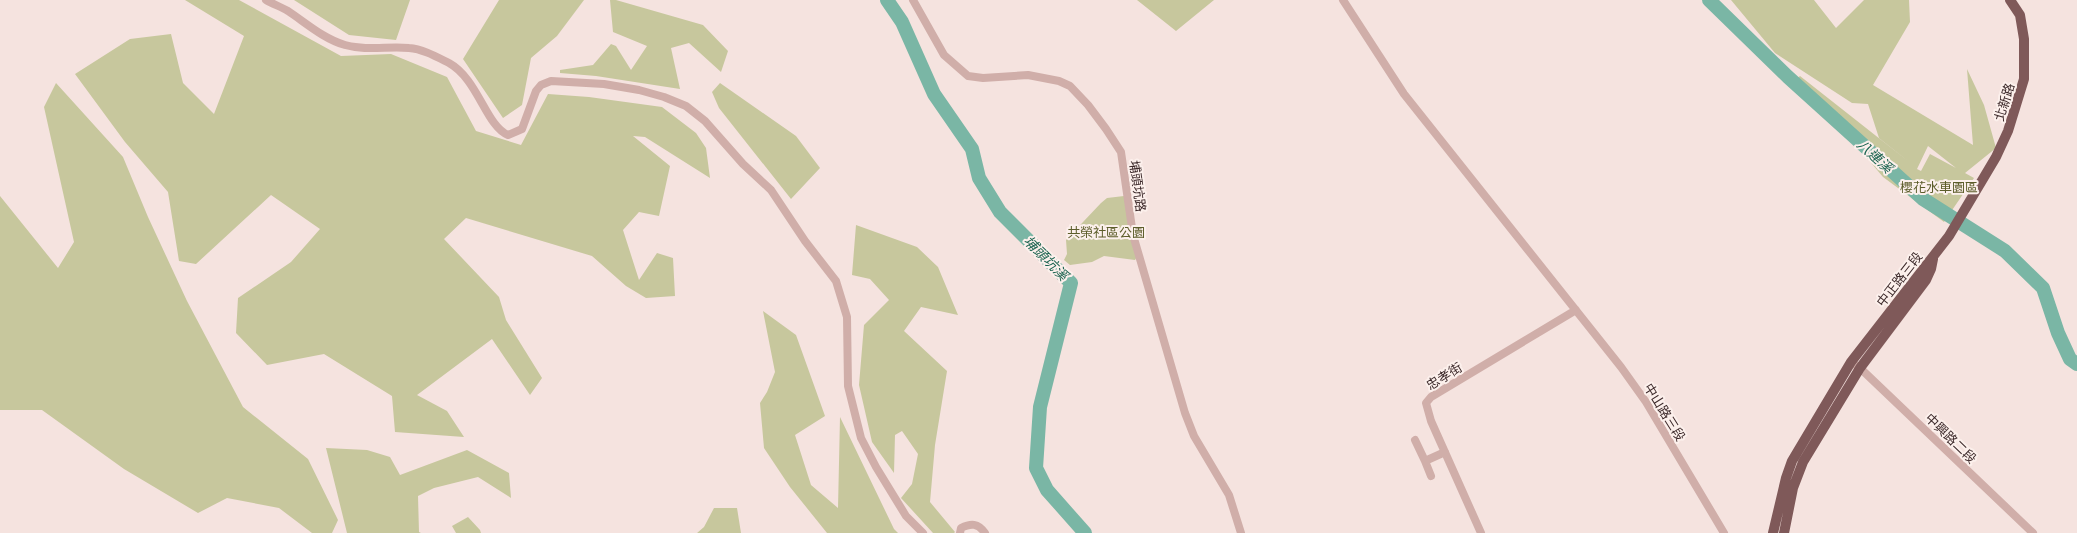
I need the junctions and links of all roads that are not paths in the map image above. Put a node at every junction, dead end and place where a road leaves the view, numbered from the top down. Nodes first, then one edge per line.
1 (266, 0) edge
2 (913, 0) edge
3 (1343, 0) edge
4 (2010, 0) edge
5 (1933, 257) junction
6 (1576, 310) junction
7 (1851, 362) junction
8 (1860, 368) junction
9 (1415, 440) dead end
10 (1445, 452) junction
11 (1425, 461) junction
12 (1431, 476) dead end
13 (923, 533) edge
14 (960, 533) edge
15 (985, 533) edge
16 (1241, 533) edge
17 (1480, 533) edge
18 (1724, 533) edge
19 (1773, 533) edge
20 (1784, 533) edge
21 (2032, 533) edge

1 - 13 street
2 - 16 street, 埔頭坑路
3 - 6 street, 中山路三段
4 - 5 main road, 北新路
5 - 7 main road, 中正路三段
5 - 8 main road, 中正路三段
6 - 10 street, 忠孝街
6 - 18 street, 中山路三段
7 - 8 street, 中興路二段
7 - 19 main road, 中正路三段
8 - 20 main road, 中正路三段
8 - 21 street, 中興路二段
9 - 11 street
10 - 11 street
10 - 17 street, 忠孝街
11 - 12 street
14 - 15 street

